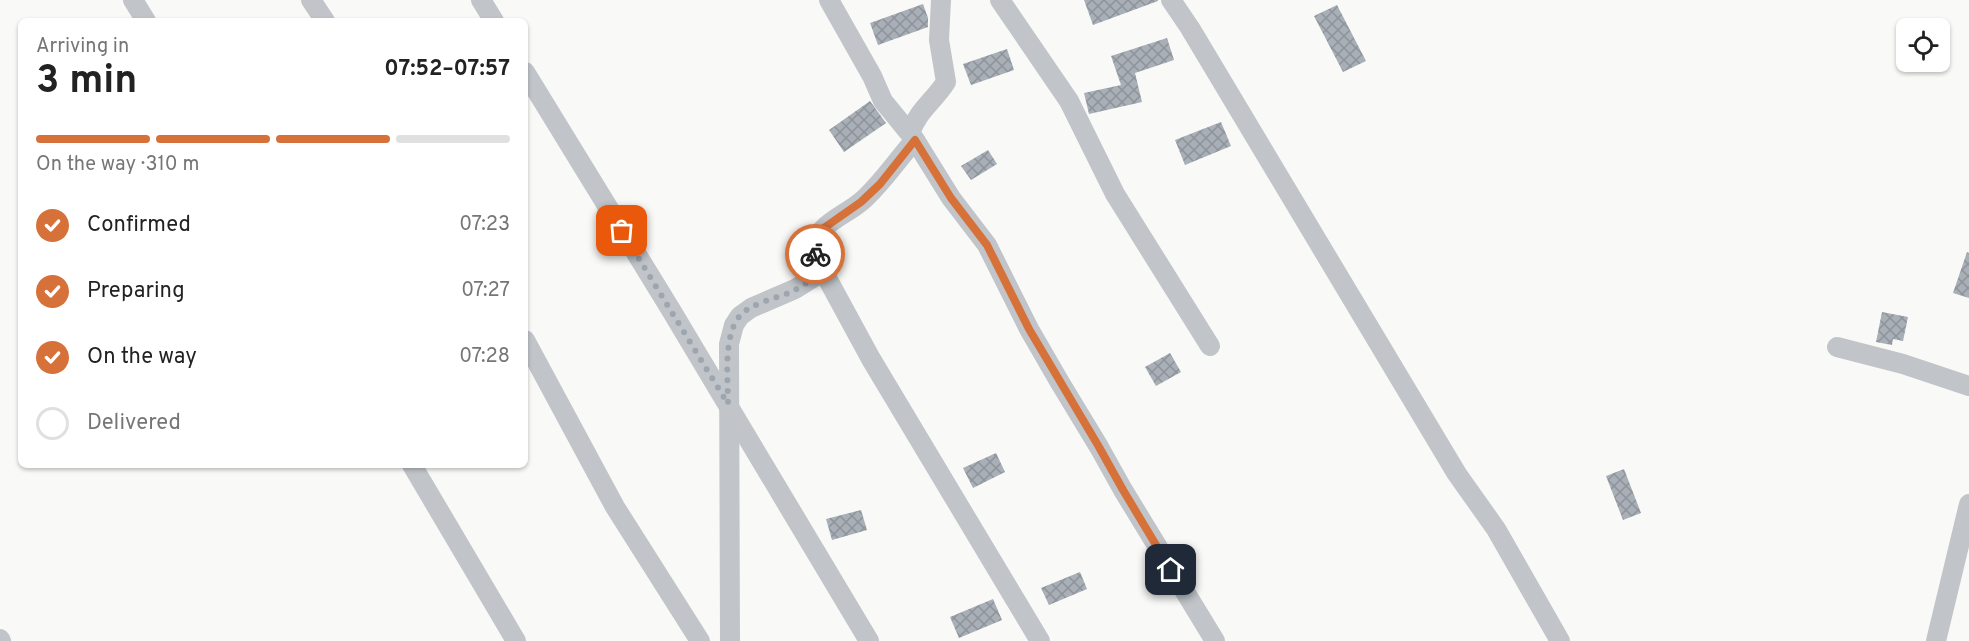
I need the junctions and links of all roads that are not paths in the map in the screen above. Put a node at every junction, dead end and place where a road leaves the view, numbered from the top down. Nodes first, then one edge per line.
1 (134, 0) edge
2 (311, 0) edge
3 (481, 0) edge
4 (829, 0) edge
5 (941, 0) edge
6 (1000, 0) edge
7 (1171, 0) edge
8 (144, 18) edge
9 (323, 18) edge
10 (492, 18) edge
11 (528, 77) edge
12 (912, 136) junction
13 (824, 271) junction
14 (528, 346) edge
15 (1210, 346) dead end
16 (1836, 347) dead end
17 (1969, 386) edge
18 (728, 404) junction
19 (414, 468) edge
20 (1969, 504) edge
21 (516, 641) edge
22 (700, 641) edge
23 (730, 641) edge
24 (869, 641) edge
25 (1040, 641) edge
26 (1215, 641) edge
27 (1560, 641) edge
28 (1936, 641) edge

1 - 8 street
2 - 9 street
3 - 10 street
4 - 12 street
5 - 12 street
6 - 15 street
7 - 27 street
11 - 18 street
12 - 13 street
12 - 26 street
13 - 18 street
13 - 25 street
14 - 22 street
16 - 17 street
18 - 23 street
18 - 24 street
19 - 21 street
20 - 28 street

